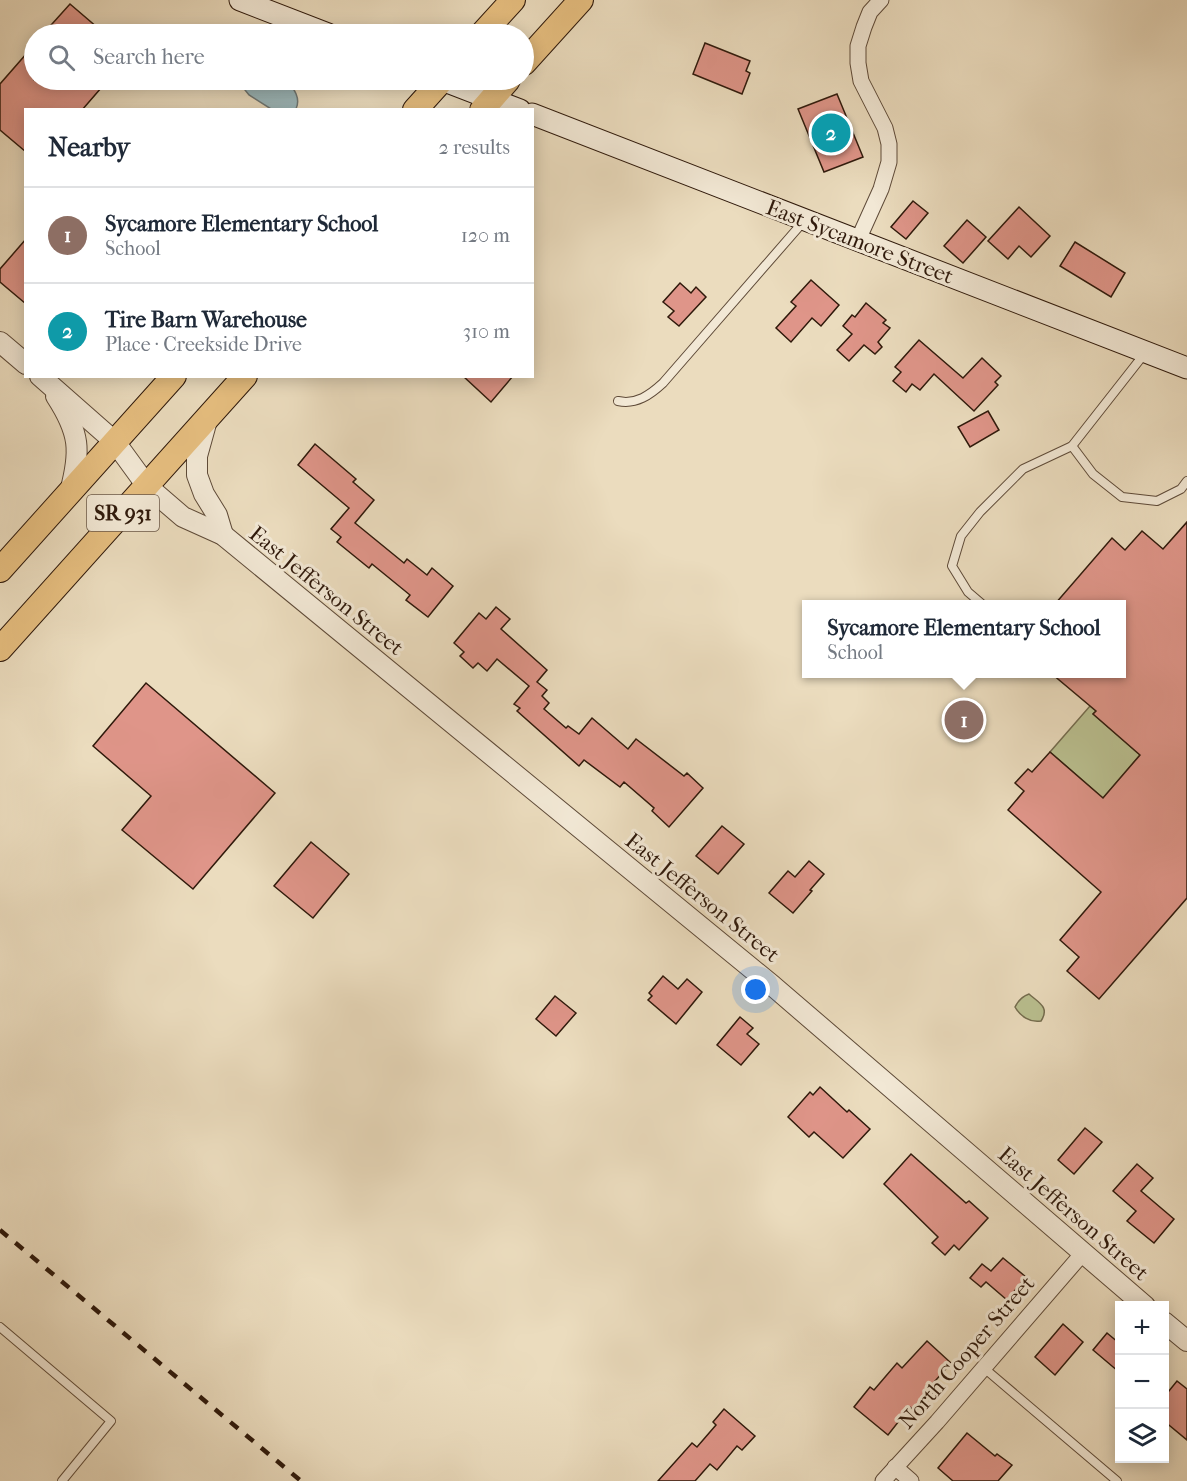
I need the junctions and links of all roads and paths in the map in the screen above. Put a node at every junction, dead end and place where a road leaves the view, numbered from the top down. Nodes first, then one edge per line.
1 (240, 0) edge
2 (513, 0) edge
3 (580, 0) edge
4 (880, 0) edge
5 (302, 24) edge
6 (491, 24) edge
7 (534, 52) edge
8 (433, 90) edge
9 (460, 90) edge
10 (499, 90) edge
11 (486, 104) edge
12 (417, 108) edge
13 (509, 108) edge
14 (534, 115) edge
15 (806, 220) junction
16 (858, 240) junction
17 (0, 342) edge
18 (1146, 352) junction
19 (24, 362) edge
20 (1187, 368) edge
21 (172, 378) edge
22 (244, 378) edge
23 (44, 380) edge
24 (618, 401) dead end
25 (207, 420) junction
26 (116, 442) junction
27 (1072, 446) junction
28 (1187, 481) edge
29 (147, 486) junction
30 (70, 492) junction
31 (223, 536) junction
32 (0, 570) edge
33 (977, 600) edge
34 (0, 649) edge
35 (1083, 1253) junction
36 (1140, 1301) edge
37 (1169, 1326) edge
38 (0, 1327) edge
39 (1187, 1341) edge
40 (984, 1368) junction
41 (895, 1467) junction
42 (62, 1481) edge
43 (883, 1481) edge
44 (911, 1481) edge
45 (1117, 1481) edge

1 - 5 main road
2 - 6 main road
3 - 7 main road
4 - 16 street
8 - 12 main road
9 - 11 main road
10 - 11 main road
11 - 13 main road
14 - 15 main road, East Sycamore Street
15 - 16 main road, East Sycamore Street
15 - 24 lane
16 - 18 main road, East Sycamore Street
17 - 19 street
18 - 20 main road, East Sycamore Street
18 - 27 lane
21 - 26 main road, SR 931
22 - 25 main road, SR 931
23 - 26 street, East Jefferson Street
23 - 30 street, East Jefferson Street
25 - 29 main road, SR 931
25 - 31 street, East Jefferson Street
26 - 29 street, East Jefferson Street
26 - 30 main road, SR 931
27 - 28 lane
27 - 33 lane
29 - 31 street, East Jefferson Street
29 - 34 main road, SR 931
30 - 32 main road, SR 931
31 - 35 street, East Jefferson Street
35 - 36 street, East Jefferson Street
35 - 40 street, North Cooper Street
37 - 39 street
38 - 42 lane
40 - 41 street, North Cooper Street
40 - 45 lane
41 - 43 street, North Cooper Street
41 - 44 street

